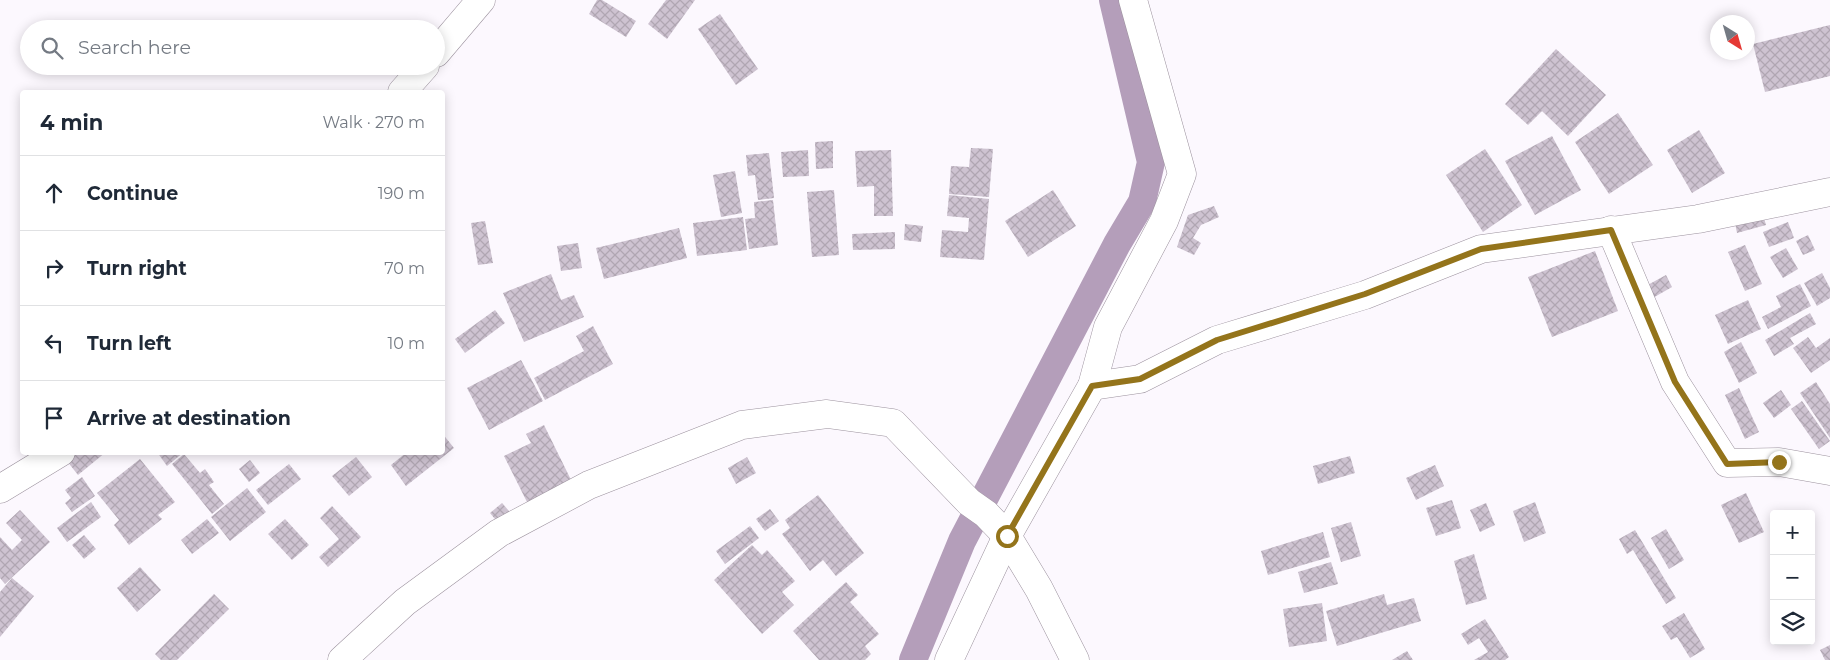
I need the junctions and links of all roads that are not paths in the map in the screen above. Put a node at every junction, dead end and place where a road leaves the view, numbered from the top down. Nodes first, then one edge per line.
1 (481, 0) edge
2 (1133, 0) edge
3 (445, 42) edge
4 (417, 75) edge
5 (404, 90) edge
6 (1830, 192) edge
7 (1611, 230) junction
8 (1092, 386) junction
9 (56, 455) edge
10 (1830, 472) edge
11 (0, 489) edge
12 (1007, 536) junction
13 (342, 660) edge
14 (949, 660) edge
15 (1075, 660) edge

1 - 3 street
2 - 8 street
4 - 5 street
6 - 7 street
7 - 8 street
7 - 10 street
8 - 12 street
9 - 11 street
12 - 13 street
12 - 14 street
12 - 15 street

